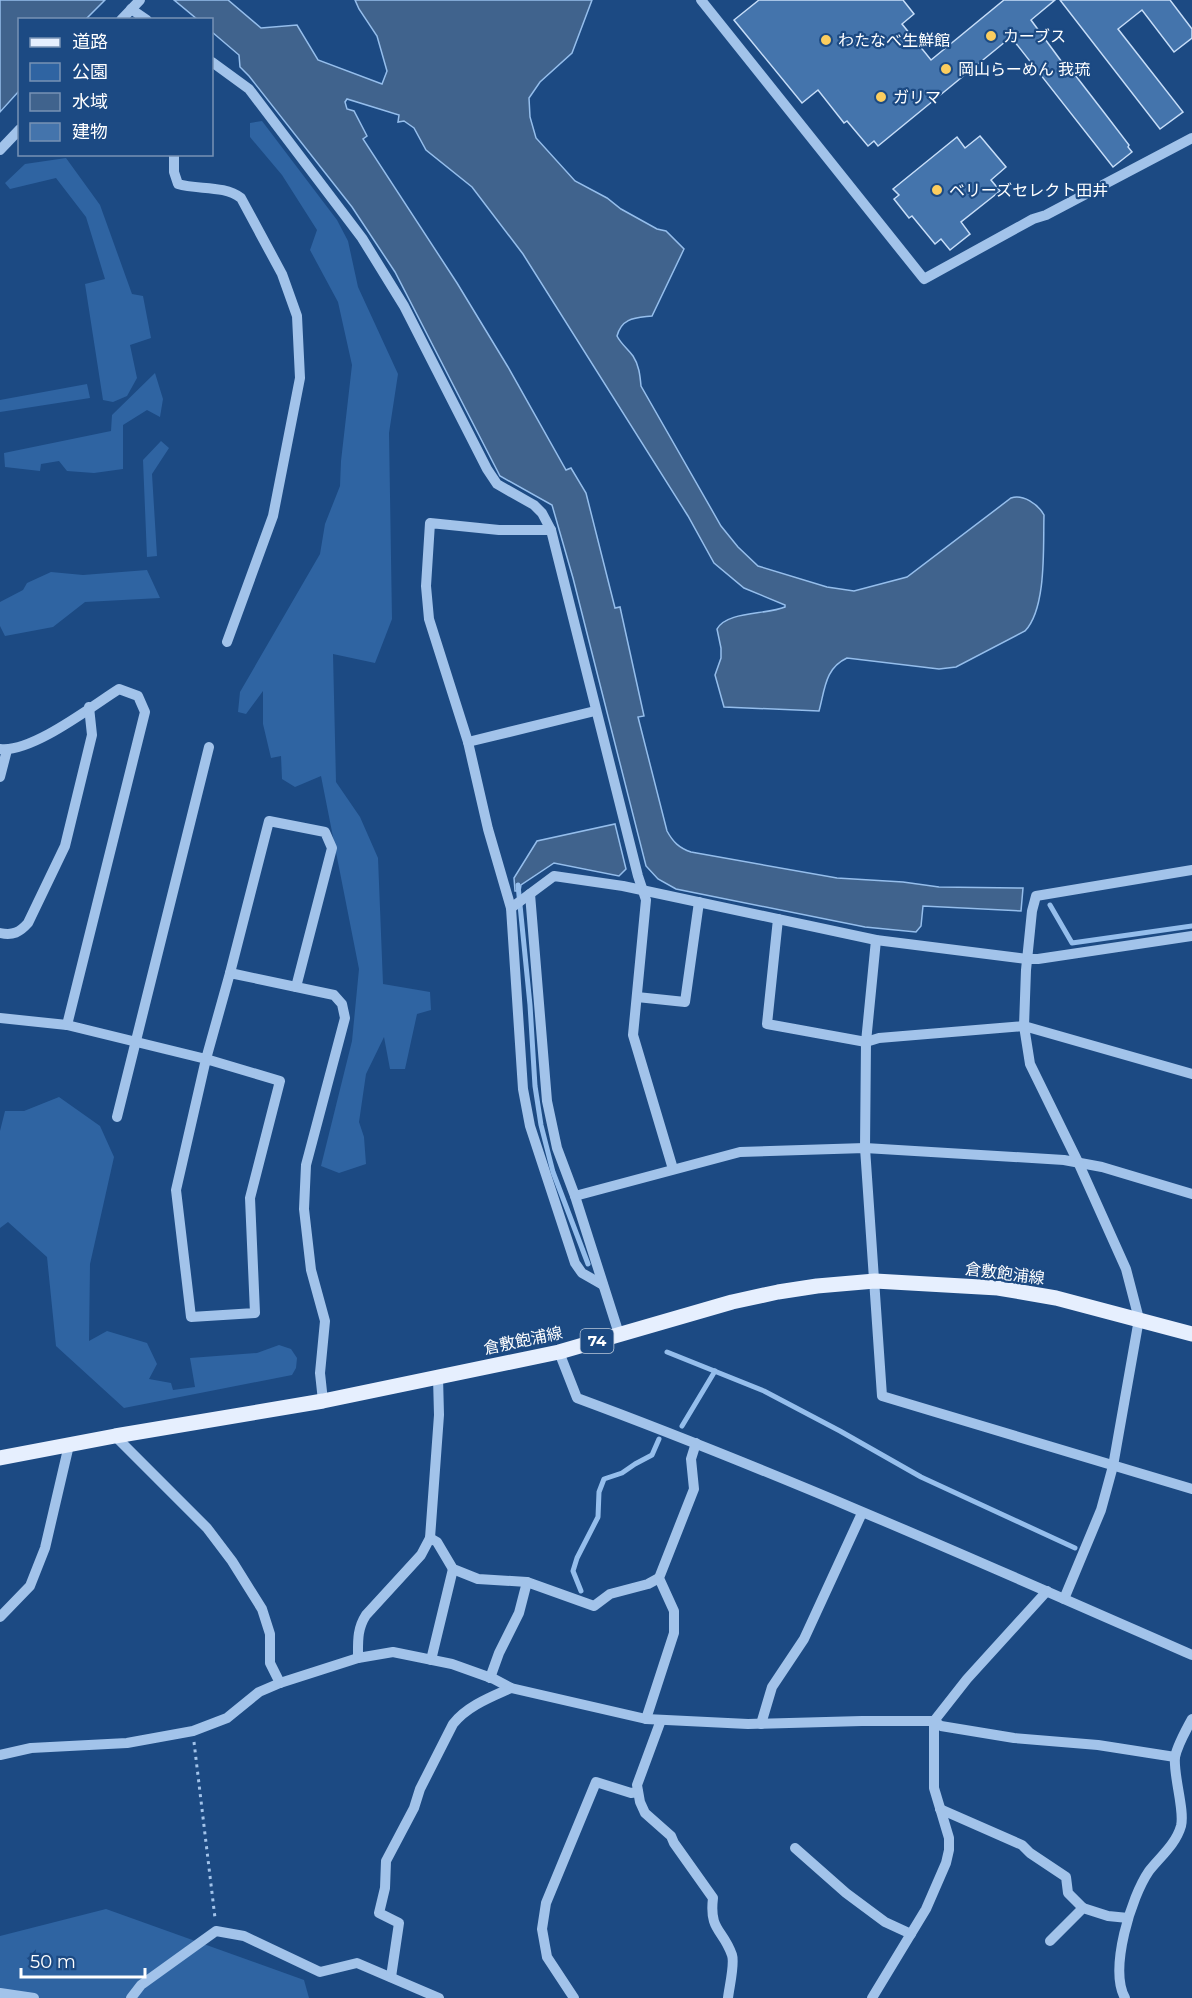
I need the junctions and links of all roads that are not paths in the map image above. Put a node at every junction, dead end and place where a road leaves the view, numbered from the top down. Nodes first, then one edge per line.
1 (140, 0) edge
2 (701, 0) edge
3 (131, 9) junction
4 (123, 18) edge
5 (144, 18) edge
6 (213, 64) edge
7 (18, 131) edge
8 (1192, 138) edge
9 (0, 150) edge
10 (174, 156) edge
11 (551, 530) junction
12 (227, 642) dead end
13 (89, 707) junction
14 (595, 711) junction
15 (468, 742) junction
16 (209, 747) dead end
17 (3, 749) edge
18 (0, 777) edge
19 (1192, 870) edge
20 (644, 891) junction
21 (520, 901) junction
22 (699, 902) junction
23 (778, 919) junction
24 (0, 933) edge
25 (1192, 936) edge
26 (876, 940) junction
27 (1027, 959) junction
28 (230, 973) junction
29 (296, 987) junction
30 (637, 997) junction
31 (0, 1018) edge
32 (67, 1025) junction
33 (1024, 1026) junction
34 (136, 1042) junction
35 (866, 1042) junction
36 (206, 1059) junction
37 (1192, 1074) edge
38 (117, 1117) dead end
39 (865, 1148) junction
40 (1078, 1162) junction
41 (673, 1169) junction
42 (1192, 1194) edge
43 (575, 1196) junction
44 (875, 1281) junction
45 (603, 1285) junction
46 (1139, 1319) junction
47 (619, 1334) junction
48 (1192, 1334) edge
49 (559, 1352) junction
50 (438, 1377) junction
51 (323, 1401) junction
52 (115, 1436) junction
53 (696, 1443) junction
54 (69, 1445) junction
55 (0, 1458) edge
56 (1113, 1466) junction
57 (1192, 1489) edge
58 (862, 1513) junction
59 (430, 1538) junction
60 (453, 1569) junction
61 (659, 1578) junction
62 (527, 1582) junction
63 (1047, 1591) junction
64 (1064, 1599) junction
65 (0, 1617) edge
66 (1192, 1655) edge
67 (358, 1658) junction
68 (431, 1660) junction
69 (490, 1678) junction
70 (280, 1683) junction
71 (511, 1688) junction
72 (646, 1719) junction
73 (1192, 1719) edge
74 (661, 1720) junction
75 (934, 1721) junction
76 (761, 1724) junction
77 (0, 1755) edge
78 (1175, 1757) junction
79 (638, 1792) junction
80 (940, 1809) junction
81 (795, 1848) dead end
82 (1083, 1908) junction
83 (1128, 1918) junction
84 (911, 1934) junction
85 (1050, 1941) dead end
86 (391, 1977) junction
87 (0, 1993) edge
88 (34, 1998) edge
89 (131, 1998) edge
90 (439, 1998) edge
91 (574, 1998) edge
92 (728, 1998) edge
93 (872, 1998) edge
94 (1125, 1998) edge

1 - 3 street
2 - 8 street
3 - 4 street
3 - 5 street
6 - 11 street
7 - 9 street
10 - 12 street
11 - 14 street
11 - 15 street
13 - 17 street
13 - 24 street
13 - 32 street
14 - 15 street
14 - 20 street
15 - 21 street
16 - 34 street
17 - 18 street
19 - 27 street
20 - 21 street
20 - 22 street
20 - 30 street
21 - 43 street
21 - 45 street
22 - 23 street
22 - 30 street
23 - 26 street
23 - 35 street
25 - 27 street
26 - 27 street
26 - 35 street
27 - 33 street
28 - 29 street
28 - 29 street
28 - 36 street
29 - 51 street
30 - 41 street
31 - 32 street
32 - 34 street
33 - 35 street
33 - 37 street
33 - 40 street
34 - 36 street
34 - 38 street
35 - 39 street
36 - 36 street
39 - 40 street
39 - 41 street
39 - 44 street
40 - 42 street
40 - 46 street
41 - 43 street
43 - 45 street
44 - 46 main road, 倉敷飽浦線 / 74
44 - 47 main road, 倉敷飽浦線 / 74
44 - 56 street
45 - 47 street
46 - 48 main road, 倉敷飽浦線 / 74
46 - 56 street
47 - 49 main road, 倉敷飽浦線 / 74
49 - 50 main road, 倉敷飽浦線 / 74
49 - 53 street
50 - 51 main road, 倉敷飽浦線 / 74
50 - 59 street
51 - 52 main road, 倉敷飽浦線 / 74
52 - 54 main road, 倉敷飽浦線 / 74
52 - 70 street
53 - 58 street
53 - 61 street
54 - 55 main road, 倉敷飽浦線 / 74
54 - 65 street
56 - 57 street
56 - 64 street
58 - 63 street
58 - 76 street
59 - 60 street
59 - 67 street
60 - 62 street
60 - 68 street
61 - 62 street
61 - 72 street
62 - 69 street
63 - 64 street
63 - 75 street
64 - 66 street
67 - 68 street
67 - 70 street
68 - 69 street
69 - 71 street
70 - 77 street
71 - 72 street
71 - 86 street
72 - 74 street
73 - 78 street
74 - 76 street
74 - 79 street
75 - 76 street
75 - 78 street
75 - 80 street
78 - 83 street
79 - 91 street
79 - 92 street
80 - 82 street
80 - 84 street
81 - 84 street
82 - 83 street
82 - 85 street
83 - 94 street
84 - 93 street
86 - 89 street
86 - 90 street
87 - 88 street

